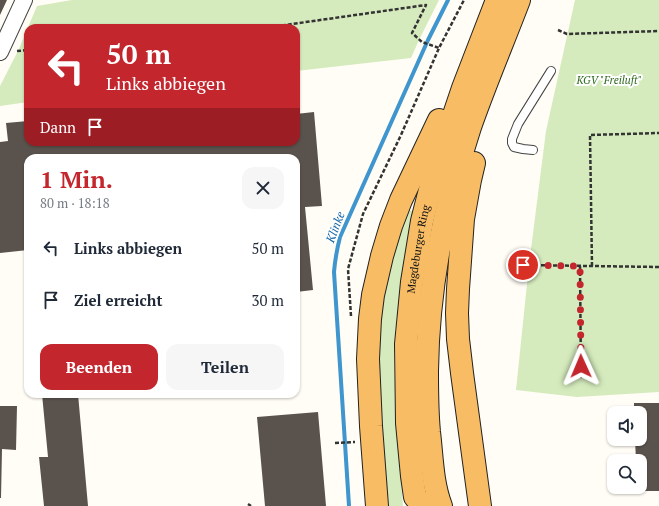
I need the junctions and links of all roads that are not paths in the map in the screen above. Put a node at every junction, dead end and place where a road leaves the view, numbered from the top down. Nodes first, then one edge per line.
1 (24, 0) edge
2 (497, 0) edge
3 (520, 0) edge
4 (502, 42) junction
5 (478, 48) junction
6 (0, 52) edge
7 (551, 71) dead end
8 (533, 150) dead end
9 (377, 506) edge
10 (424, 506) edge
11 (441, 506) edge
12 (480, 506) edge

1 - 6 street
2 - 5 highway, Magdeburger Ring
3 - 4 highway, Magdeburger Ring
4 - 11 highway, Magdeburger Ring
4 - 12 highway
5 - 9 highway
5 - 10 highway, Magdeburger Ring
7 - 8 lane

